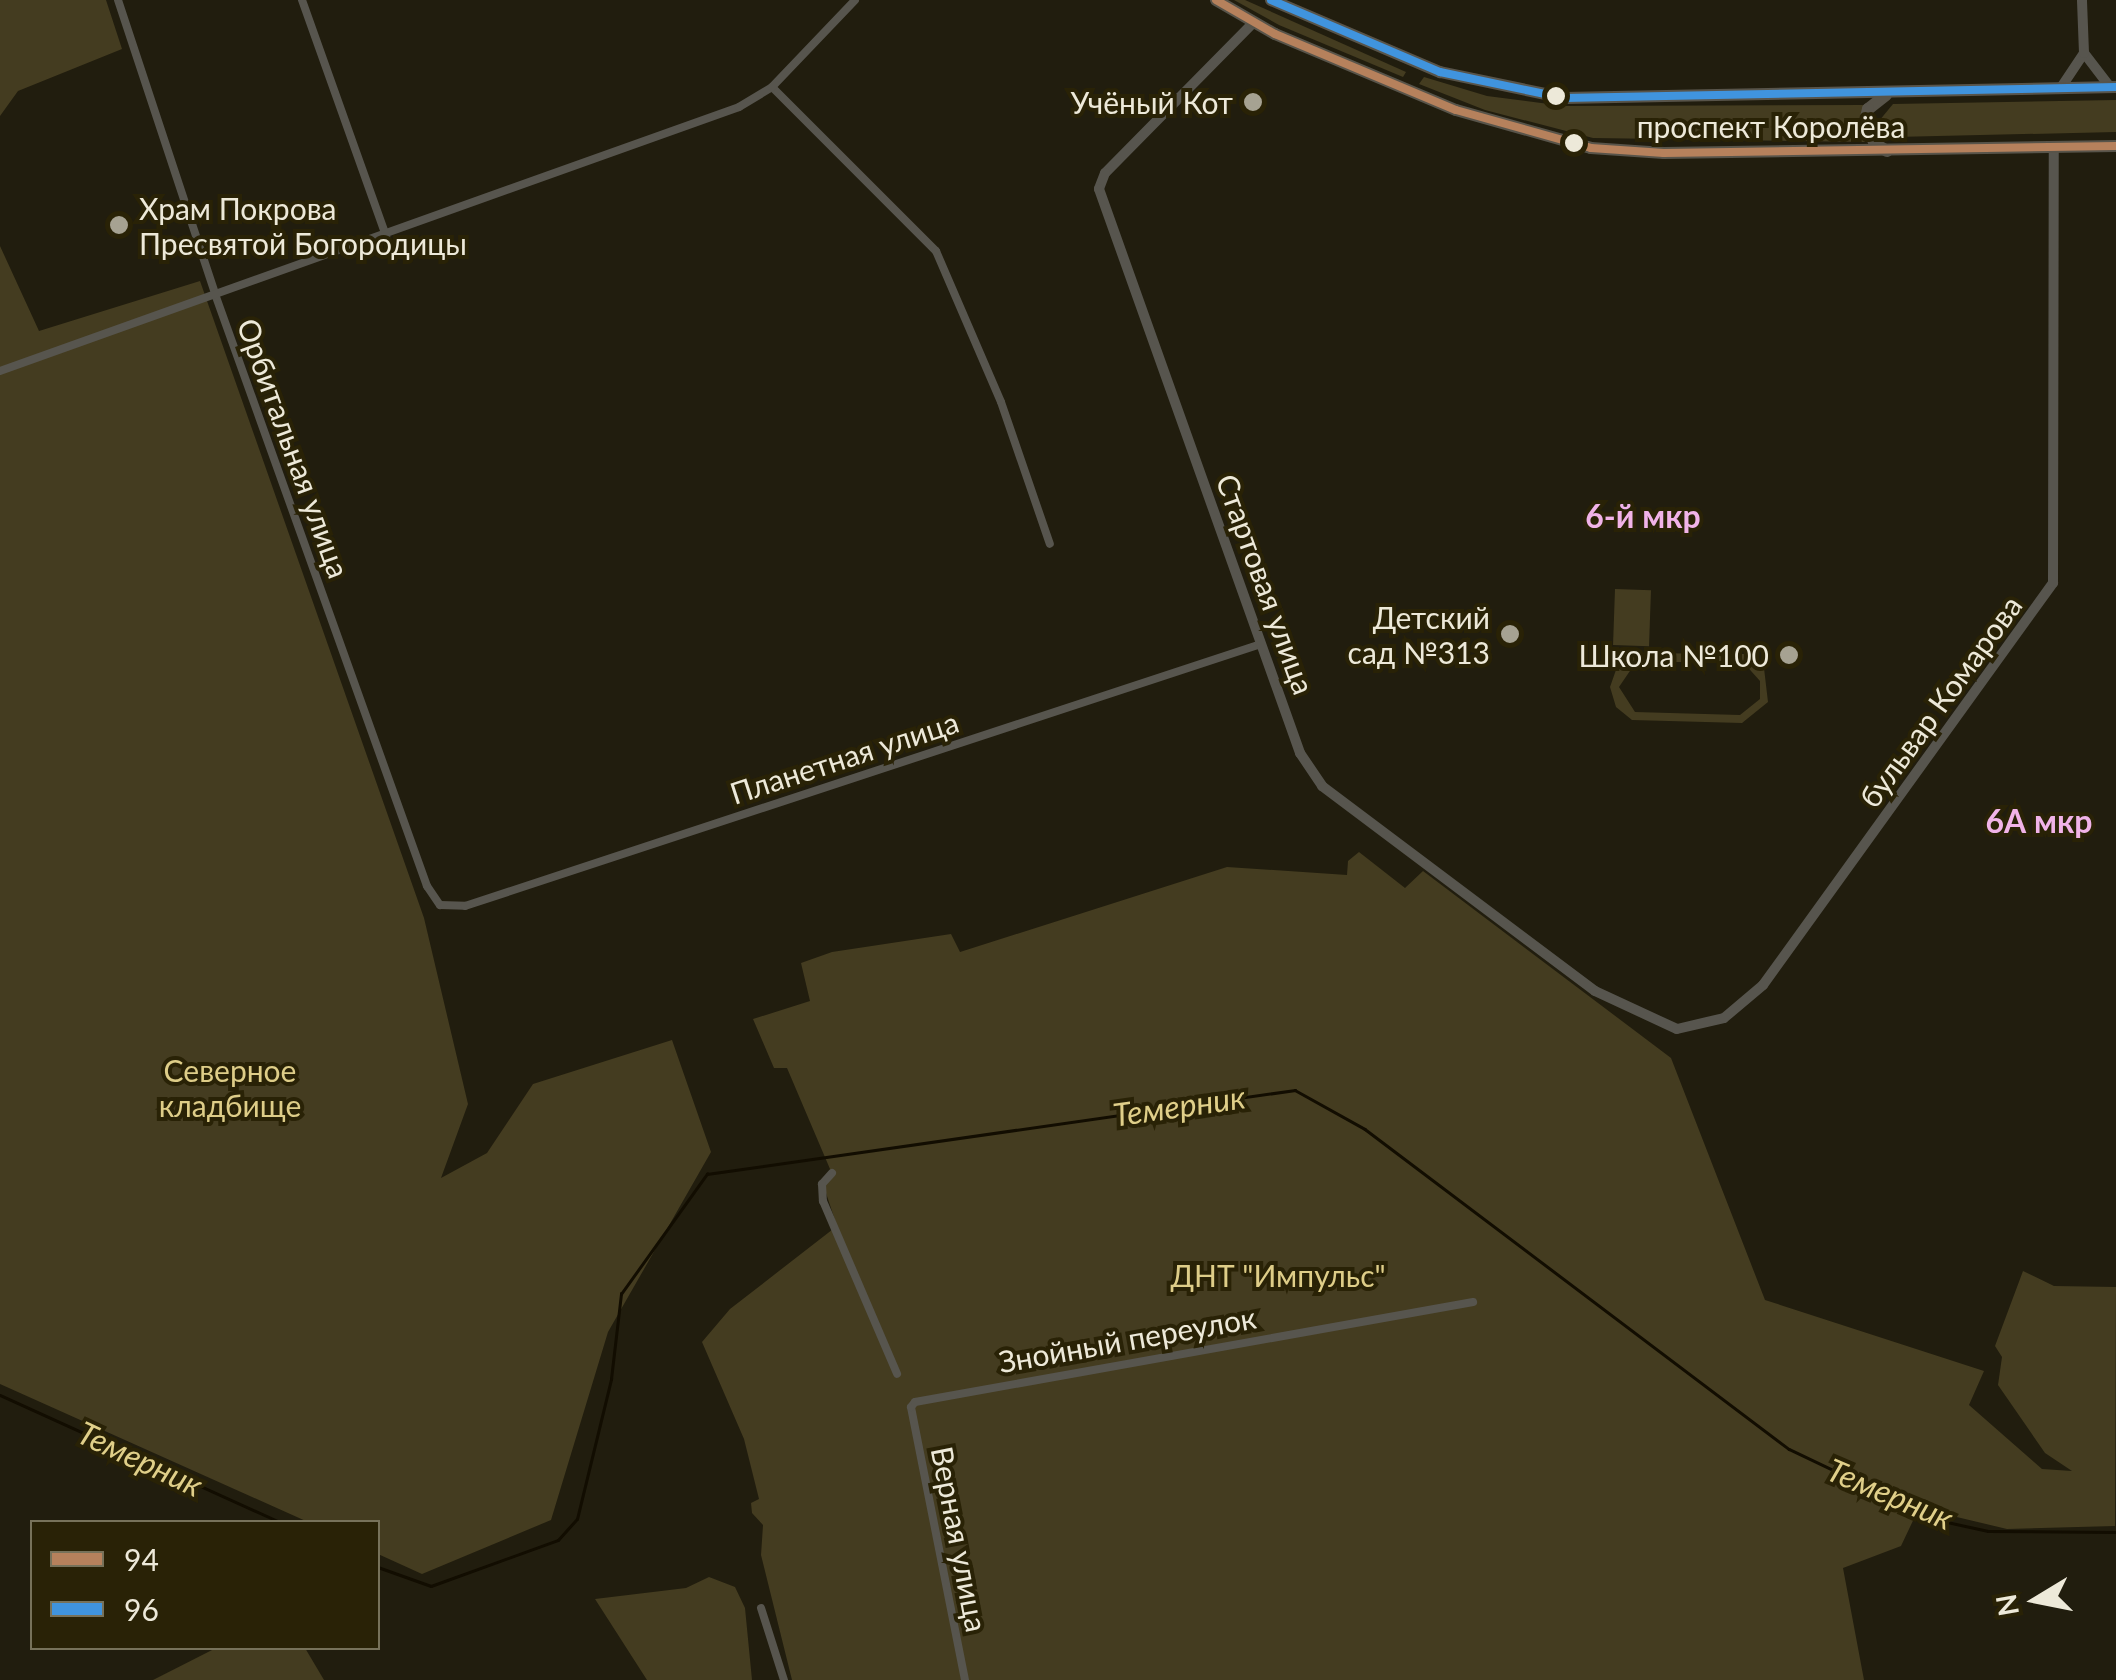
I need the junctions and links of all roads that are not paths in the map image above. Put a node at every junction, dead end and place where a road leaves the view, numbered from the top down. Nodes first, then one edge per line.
1 (118, 0) edge
2 (302, 0) edge
3 (856, 0) edge
4 (1216, 0) edge
5 (1271, 0) edge
6 (2082, 0) edge
7 (1254, 22) junction
8 (2084, 53) junction
9 (1417, 63) junction
10 (772, 87) junction
11 (1403, 88) junction
12 (2113, 88) edge
13 (2060, 90) junction
14 (1888, 94) junction
15 (2116, 146) edge
16 (2054, 148) junction
17 (1887, 151) junction
18 (386, 236) junction
19 (215, 294) junction
20 (0, 371) edge
21 (1050, 544) dead end
22 (1261, 644) junction
23 (440, 905) joint
24 (1692, 1028) joint
25 (832, 1172) dead end
26 (1473, 1302) dead end
27 (897, 1374) dead end
28 (911, 1408) joint
29 (761, 1608) dead end
30 (784, 1680) edge
31 (964, 1680) edge

1 - 19 street, Орбитальная улица
2 - 18 street
3 - 10 street
4 - 7 main road, проспект Королёва
5 - 9 main road, проспект Королёва
6 - 8 street
7 - 11 main road, проспект Королёва
7 - 22 street, Стартовая улица
8 - 12 street
8 - 13 street
9 - 11 main road
9 - 14 main road, проспект Королёва
10 - 18 street
10 - 21 street
11 - 17 main road, проспект Королёва
12 - 13 main road, проспект Королёва
13 - 14 main road, проспект Королёва
14 - 17 main road
15 - 16 main road, проспект Королёва
16 - 17 main road, проспект Королёва
16 - 24 street, бульвар Комарова
18 - 19 street
19 - 20 street
19 - 23 street, Орбитальная улица
22 - 23 street, Планетная улица
22 - 24 street, Стартовая улица
25 - 27 street
26 - 28 street, Знойный переулок
28 - 31 street, Верная улица
29 - 30 street

